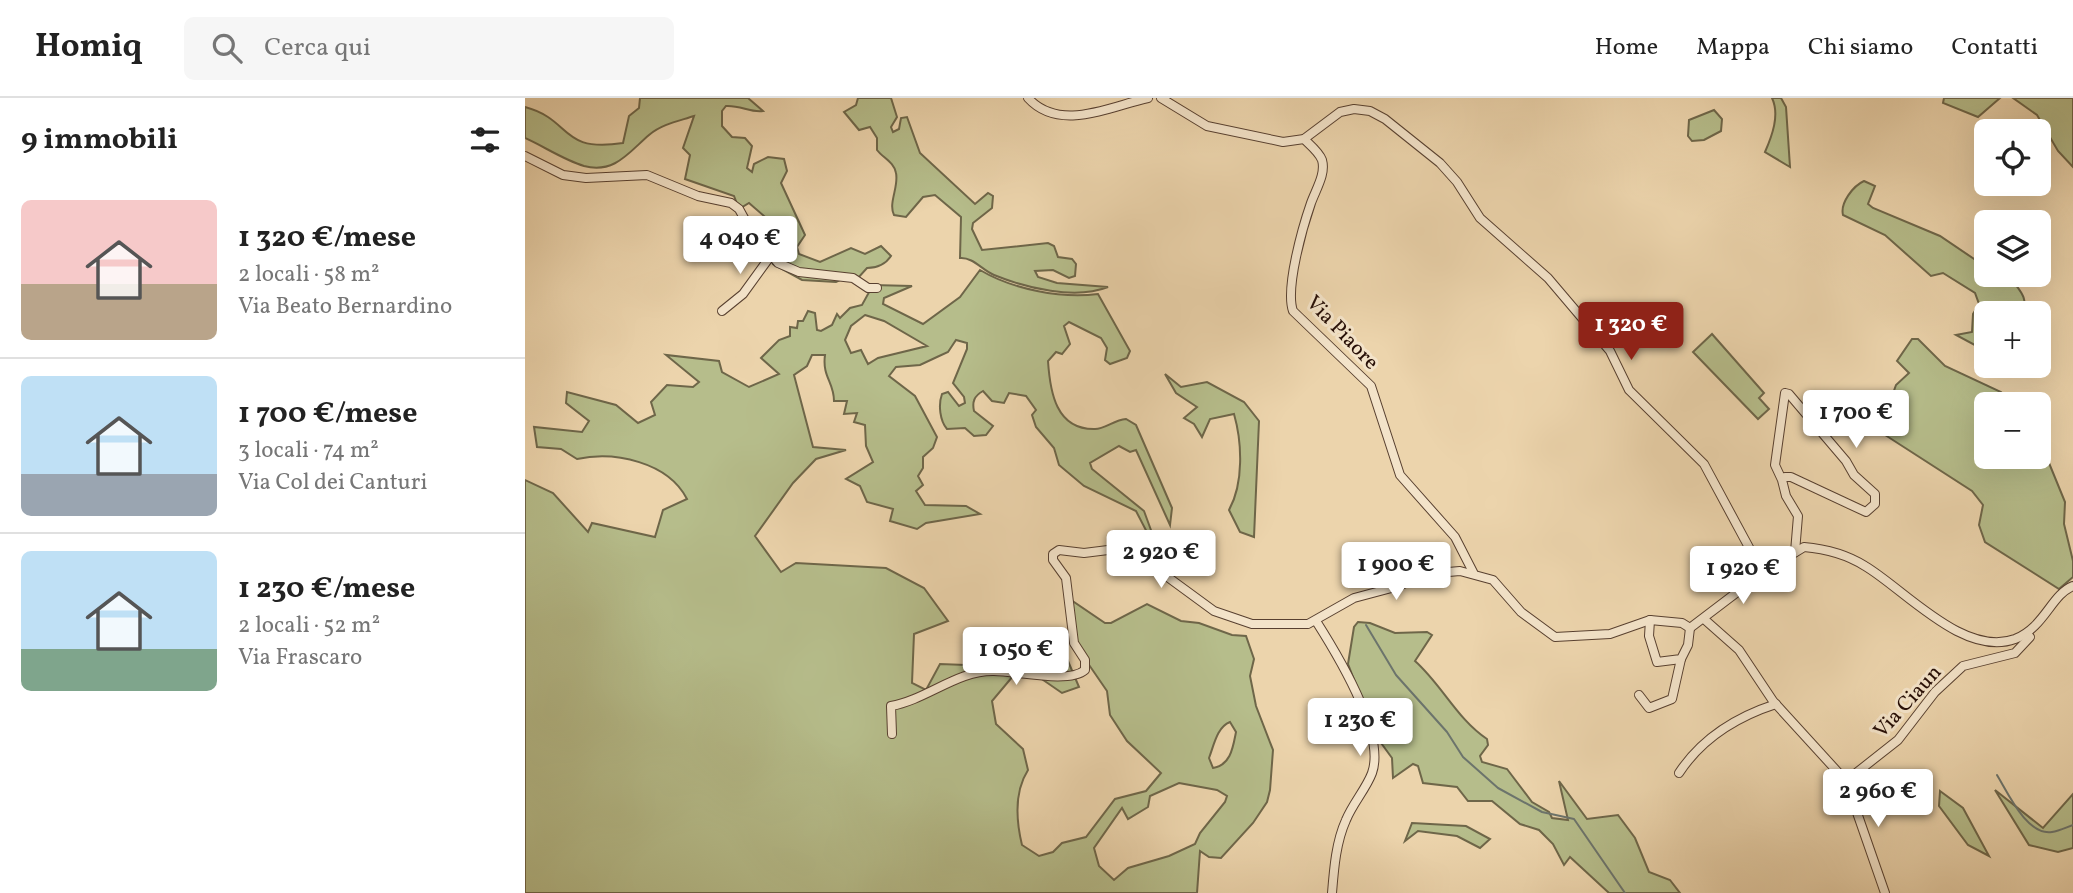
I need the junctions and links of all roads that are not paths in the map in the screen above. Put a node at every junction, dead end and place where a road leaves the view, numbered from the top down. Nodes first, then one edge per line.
1 (1028, 98) edge
2 (1148, 98) edge
3 (1161, 98) edge
4 (1304, 139) junction
5 (525, 156) edge
6 (772, 254) junction
7 (877, 288) dead end
8 (722, 311) dead end
9 (1782, 480) junction
10 (1795, 552) junction
11 (1765, 570) junction
12 (1473, 572) junction
13 (2073, 586) edge
14 (1704, 619) junction
15 (1650, 620) junction
16 (1316, 621) junction
17 (1690, 628) junction
18 (2027, 634) junction
19 (1681, 659) junction
20 (1639, 695) dead end
21 (1776, 704) junction
22 (892, 734) dead end
23 (1679, 773) dead end
24 (1846, 781) junction
25 (1332, 893) edge
26 (1885, 893) edge

1 - 2 street
3 - 4 street
4 - 11 street
4 - 12 street, Via Piaore
5 - 6 street
6 - 7 street
6 - 8 street
9 - 9 street
9 - 10 street
10 - 11 street
10 - 18 street
11 - 14 street
12 - 15 street
12 - 16 street
13 - 18 street, Via Ciaun
14 - 17 street
14 - 21 street
15 - 17 street
15 - 19 street
16 - 22 street
16 - 25 street
17 - 19 street
18 - 24 street, Via Ciaun
19 - 20 street
21 - 23 street
21 - 24 street
24 - 26 street

